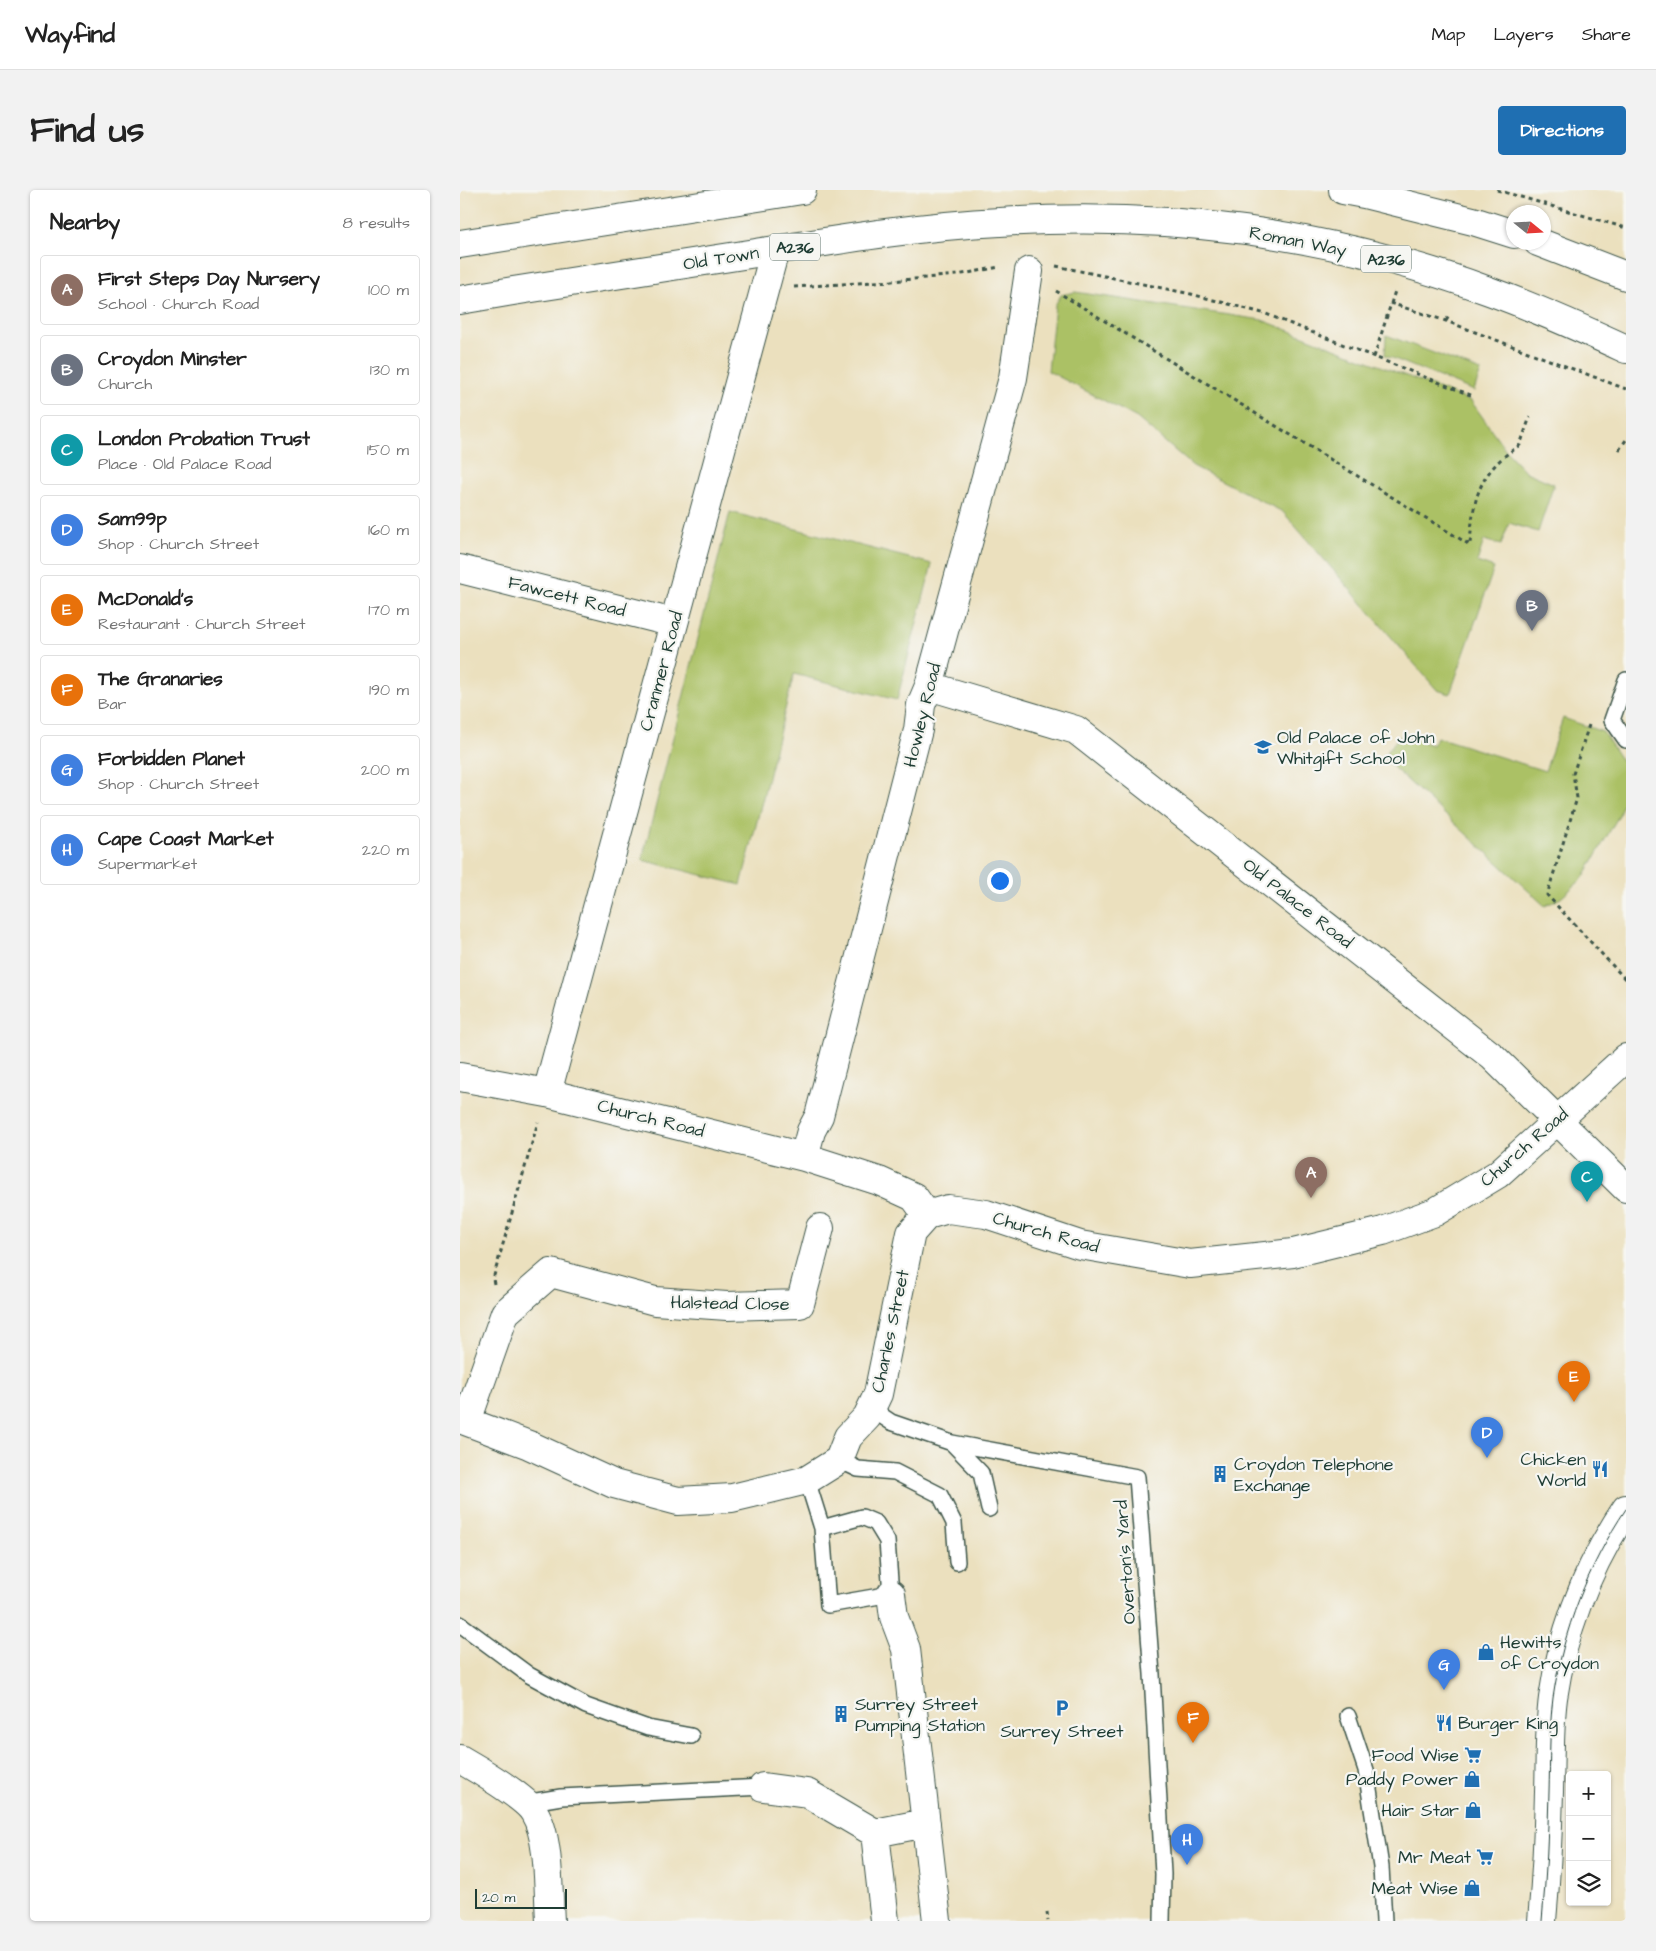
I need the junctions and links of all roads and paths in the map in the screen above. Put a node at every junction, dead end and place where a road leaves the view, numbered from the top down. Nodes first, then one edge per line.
1 (802, 190) edge
2 (1343, 190) edge
3 (1497, 190) edge
4 (1508, 192) edge
5 (1132, 221) joint
6 (1626, 228) edge
7 (1506, 232) edge
8 (460, 244) edge
9 (1551, 247) edge
10 (775, 250) junction
11 (1029, 271) junction
12 (1626, 276) edge
13 (763, 289) junction
14 (1396, 289) dead end
15 (460, 300) edge
16 (1390, 304) junction
17 (1449, 316) dead end
18 (1446, 321) junction
19 (1626, 349) edge
20 (1374, 357) junction
21 (1626, 389) edge
22 (1472, 396) dead end
23 (1530, 417) dead end
24 (1626, 440) edge
25 (1620, 450) dead end
26 (460, 569) edge
27 (674, 623) junction
28 (1626, 680) edge
29 (929, 686) junction
30 (1588, 727) dead end
31 (1626, 740) edge
32 (1626, 980) edge
33 (1626, 1058) edge
34 (460, 1077) edge
35 (547, 1093) junction
36 (1556, 1119) junction
37 (804, 1156) junction
38 (1626, 1188) edge
39 (928, 1215) junction
40 (820, 1228) dead end
41 (505, 1313) junction
42 (874, 1405) junction
43 (463, 1420) edge
44 (952, 1443) junction
45 (839, 1460) junction
46 (807, 1480) junction
47 (1626, 1508) edge
48 (989, 1509) dead end
49 (822, 1528) junction
50 (957, 1562) dead end
51 (891, 1594) junction
52 (460, 1624) edge
53 (1348, 1716) dead end
54 (691, 1736) dead end
55 (460, 1759) edge
56 (763, 1787) joint
57 (525, 1803) junction
58 (926, 1823) junction
59 (875, 1834) junction
60 (1047, 1912) dead end
61 (550, 1921) edge
62 (885, 1921) edge
63 (937, 1921) edge
64 (1048, 1921) edge
65 (1162, 1921) edge
66 (1384, 1921) edge
67 (1542, 1921) edge

1 - 8 street
2 - 7 street
3 - 4 path
4 - 6 path
5 - 10 street, Old Town / A236
5 - 19 street, Roman Way / A236
9 - 12 street
10 - 13 street, Cranmer Road
10 - 15 street, Old Town / A236
11 - 13 path
11 - 20 path
11 - 23 path
11 - 29 street, Howley Road
13 - 27 street, Cranmer Road
14 - 16 path
16 - 18 path
16 - 20 path
17 - 18 path
18 - 21 path
20 - 22 path
24 - 25 path
26 - 27 street, Fawcett Road
27 - 35 street, Cranmer Road
28 - 31 lane
29 - 36 street, Old Palace Road
29 - 37 street, Howley Road
30 - 32 path
33 - 36 street, Church Road
34 - 35 street, Church Road
35 - 37 street, Church Road
35 - 41 path
36 - 38 street, Old Palace Road
36 - 39 street, Church Road
37 - 39 street, Church Road
39 - 42 street, Charles Street
40 - 41 street, Halstead Close
41 - 43 street, Halstead Close
42 - 44 lane, Overton's Yard
42 - 45 street, Charles Street
43 - 46 street
44 - 48 lane
44 - 65 lane, Overton's Yard
45 - 46 street
45 - 50 lane
46 - 49 lane
47 - 67 street
49 - 51 lane
49 - 51 lane
51 - 58 street
52 - 54 lane
53 - 66 lane
55 - 57 street
56 - 57 lane
56 - 59 street
57 - 61 street
58 - 59 street
58 - 63 street
59 - 62 street
60 - 64 path

